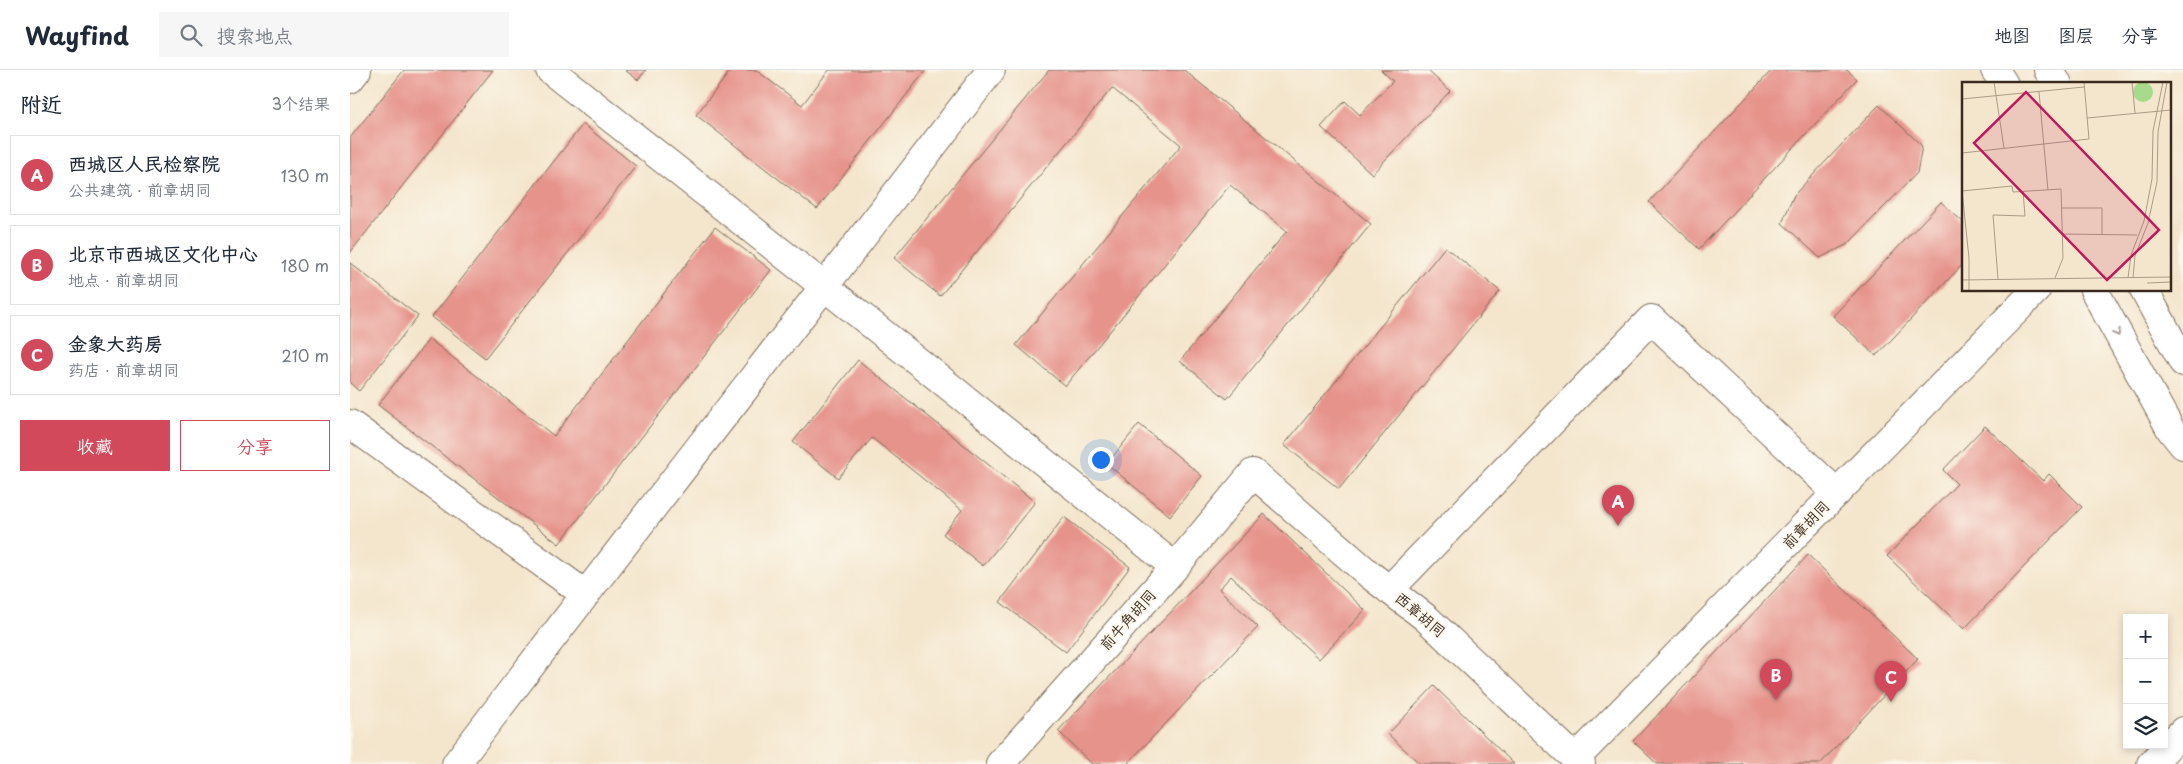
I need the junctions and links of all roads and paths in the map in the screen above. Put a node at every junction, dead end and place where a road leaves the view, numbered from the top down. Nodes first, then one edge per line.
1 (357, 70) edge
2 (550, 70) edge
3 (991, 70) edge
4 (1995, 70) edge
5 (2048, 70) edge
6 (350, 79) edge
7 (2003, 82) edge
8 (2057, 82) edge
9 (825, 287) junction
10 (2035, 291) edge
11 (2095, 291) edge
12 (2145, 291) edge
13 (2183, 362) edge
14 (350, 424) edge
15 (2183, 445) edge
16 (1253, 473) joint
17 (1837, 492) junction
18 (1175, 567) junction
19 (1389, 590) junction
20 (584, 594) junction
21 (2183, 731) edge
22 (1013, 760) edge
23 (1578, 762) edge
24 (456, 764) edge
25 (2152, 764) edge

1 - 6 street
2 - 9 street
3 - 9 street
4 - 7 street
5 - 8 street
9 - 18 street
9 - 20 street
10 - 17 street, 前章胡同
11 -> 15 street
12 - 13 street
14 - 20 street
16 - 18 street, 前牛角胡同
16 - 19 street, 西章胡同
17 - 19 street
17 - 23 street, 前章胡同
18 - 22 street, 前牛角胡同
19 - 23 street, 西章胡同
20 - 24 street
21 - 25 street

